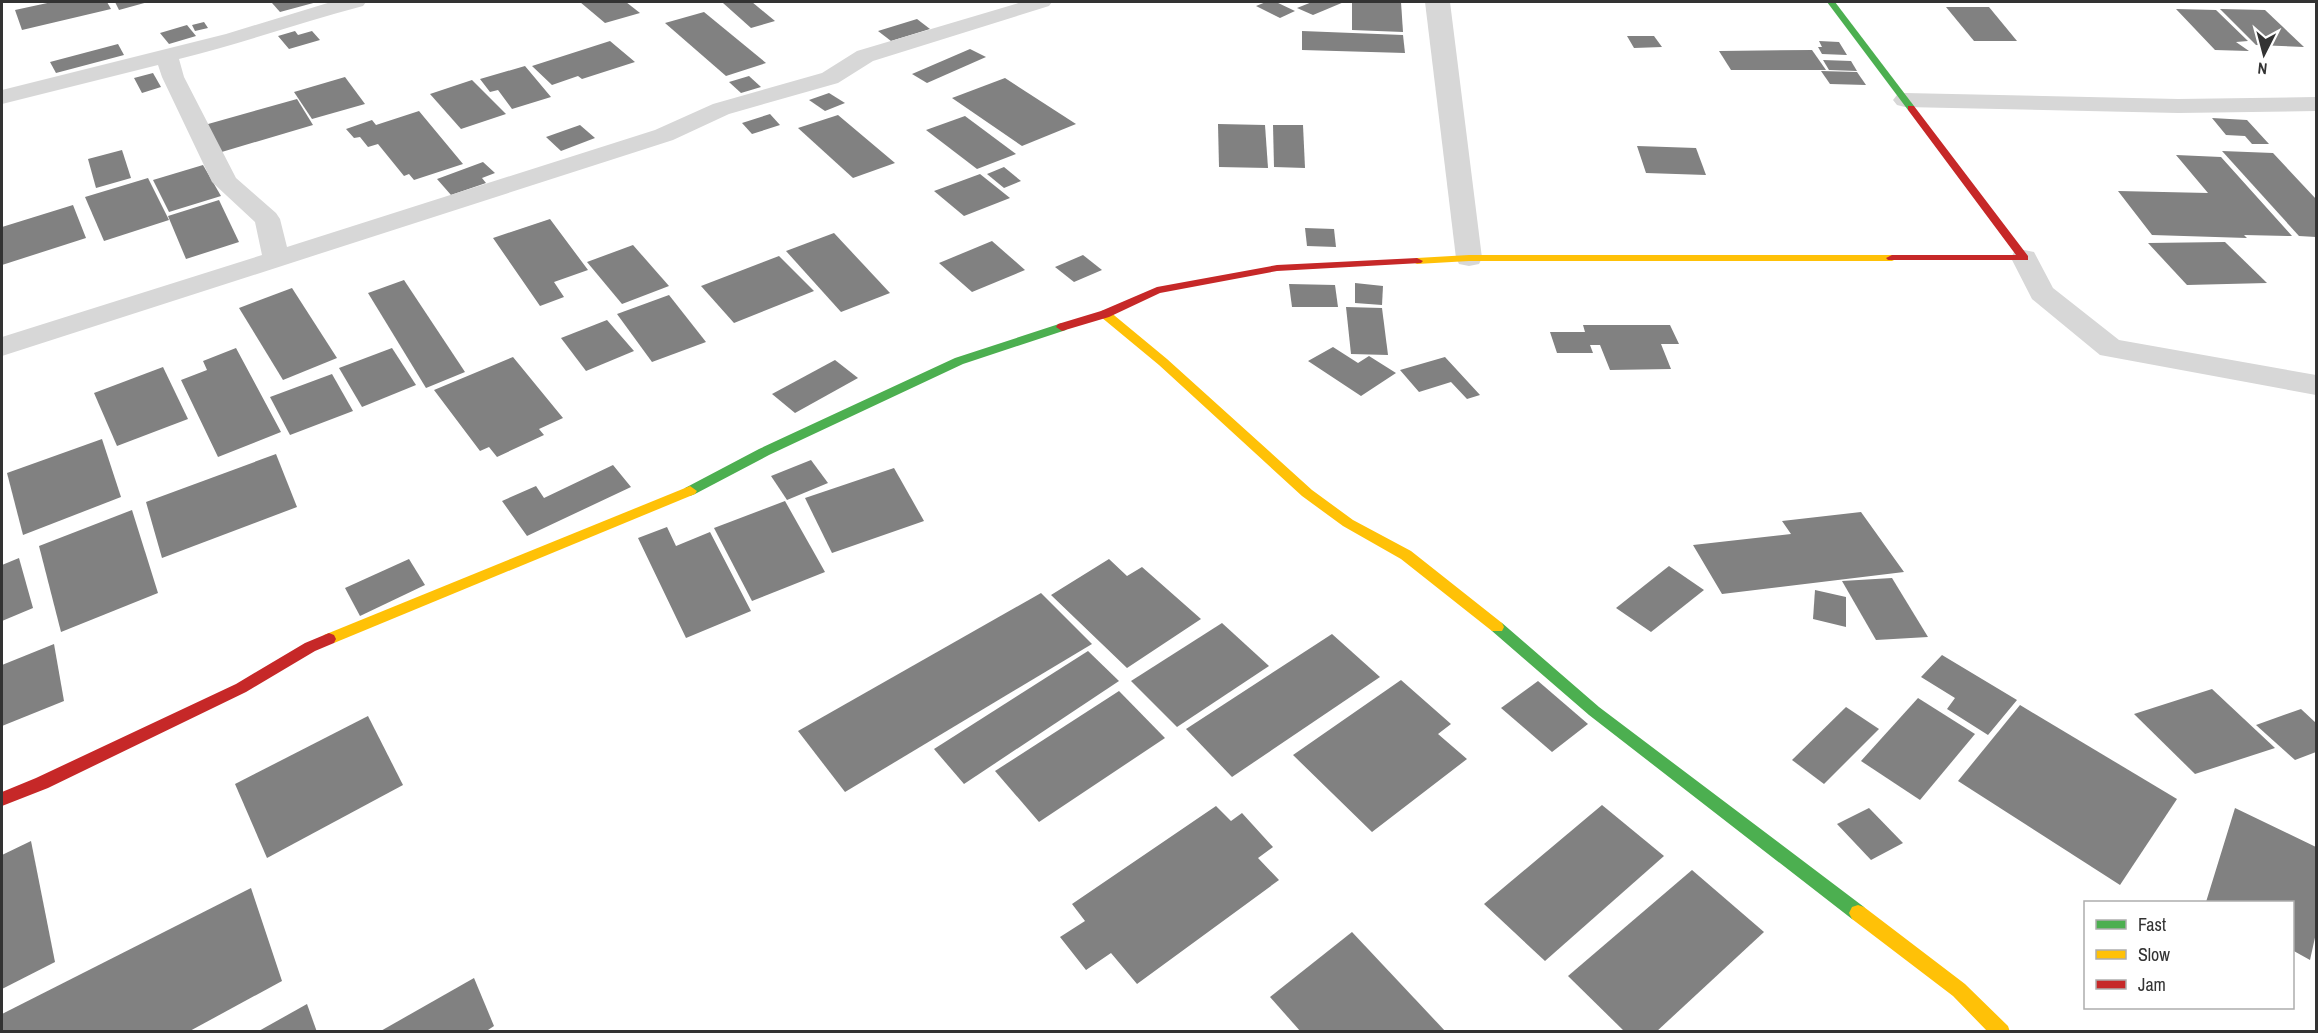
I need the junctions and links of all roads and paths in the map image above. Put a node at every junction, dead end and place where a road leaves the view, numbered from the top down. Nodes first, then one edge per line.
1 (356, 2) edge
2 (1042, 2) edge
3 (1435, 2) edge
4 (1440, 2) edge
5 (1831, 2) edge
6 (167, 55) junction
7 (2, 97) edge
8 (1905, 100) junction
9 (2316, 104) edge
10 (276, 258) junction
11 (1469, 258) junction
12 (2024, 258) junction
13 (1105, 314) junction
14 (2, 347) edge
15 (2316, 385) edge
16 (2, 799) edge
17 (2001, 1032) edge

1 - 6 street
2 - 10 street
3 - 11 street
4 - 11 street
5 - 8 street
6 - 7 street
6 - 10 street
8 - 9 street
8 - 12 street
10 - 14 street
11 - 12 street
11 - 13 street
12 - 15 street
13 - 16 street
13 - 17 street

